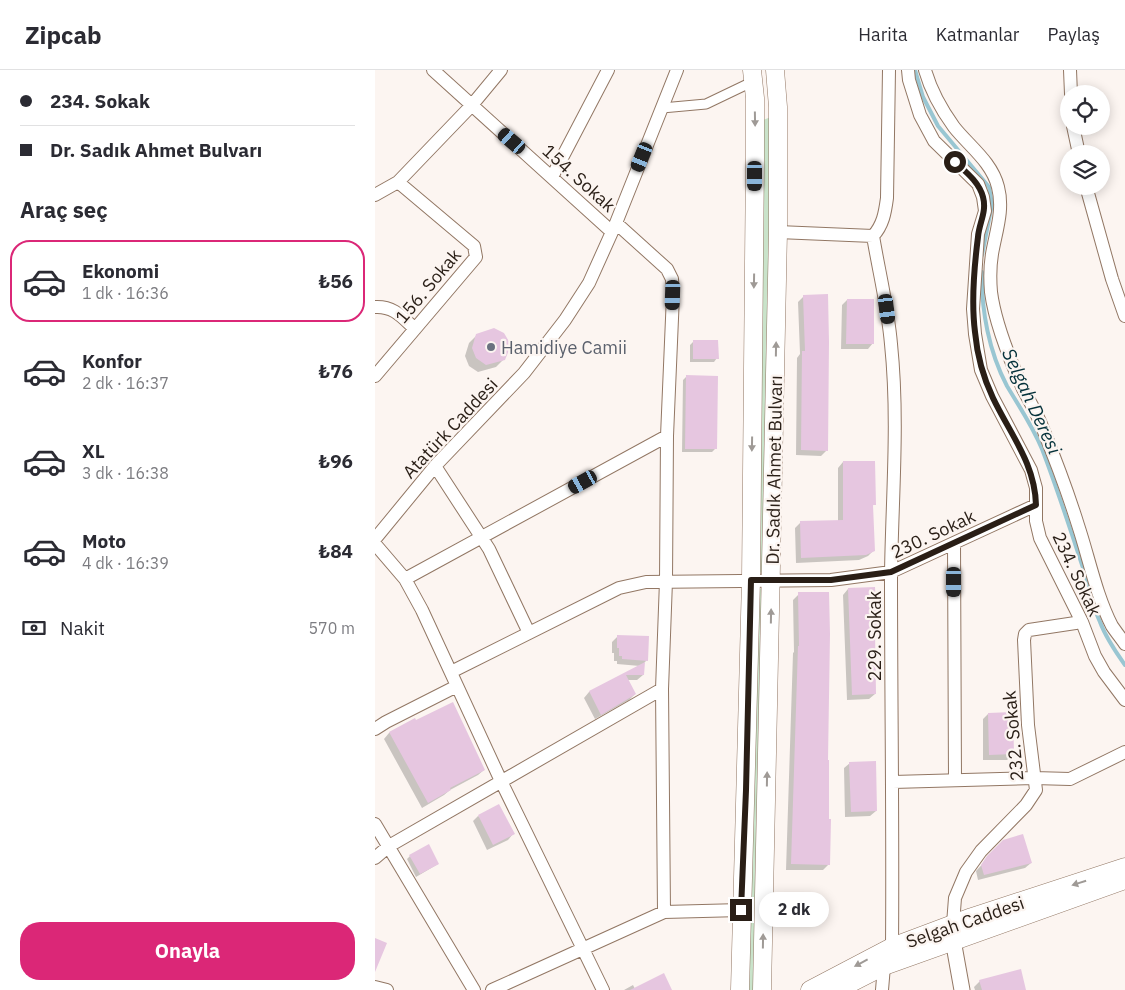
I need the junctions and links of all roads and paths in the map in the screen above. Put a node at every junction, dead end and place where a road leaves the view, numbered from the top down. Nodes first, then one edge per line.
1 (433, 70) edge
2 (501, 70) edge
3 (608, 70) edge
4 (677, 70) edge
5 (775, 70) edge
6 (889, 70) edge
7 (908, 70) edge
8 (925, 70) edge
9 (1070, 70) edge
10 (753, 76) edge
11 (1071, 85) edge
12 (472, 105) junction
13 (662, 108) junction
14 (553, 177) junction
15 (398, 182) junction
16 (375, 195) edge
17 (1089, 195) edge
18 (614, 228) junction
19 (778, 232) junction
20 (873, 236) junction
21 (375, 307) edge
22 (1125, 316) edge
23 (415, 329) junction
24 (375, 376) edge
25 (667, 436) junction
26 (435, 466) junction
27 (1036, 505) junction
28 (481, 537) junction
29 (375, 539) edge
30 (954, 543) junction
31 (375, 544) edge
32 (891, 572) junction
33 (405, 579) junction
34 (751, 580) junction
35 (771, 580) junction
36 (666, 582) junction
37 (1082, 622) junction
38 (529, 633) junction
39 (1125, 644) edge
40 (451, 672) junction
41 (457, 686) junction
42 (662, 688) junction
43 (1125, 700) edge
44 (375, 729) edge
45 (1125, 752) edge
46 (1034, 778) junction
47 (955, 780) junction
48 (501, 781) junction
49 (893, 782) junction
50 (375, 824) edge
51 (389, 846) junction
52 (375, 858) edge
53 (1125, 867) edge
54 (1125, 880) edge
55 (741, 910) junction
56 (664, 912) junction
57 (953, 932) junction
58 (892, 947) junction
59 (583, 948) junction
60 (884, 966) junction
61 (375, 987) edge
62 (387, 990) edge
63 (474, 990) edge
64 (492, 990) edge
65 (603, 990) edge
66 (740, 990) edge
67 (762, 990) edge
68 (810, 990) edge
69 (837, 990) edge
70 (882, 990) edge
71 (962, 990) edge

1 - 12 street, 154. Sokak
2 - 12 street
3 - 14 street
4 - 13 street, Atatürk Caddesi
5 - 19 main road, Dr. Sadık Ahmet Bulvarı
6 - 20 street
7 - 27 street, 234. Sokak
8 - 39 street
9 - 11 street
10 - 13 street
10 -> 34 main road, Dr. Sadık Ahmet Bulvarı
12 - 14 street, 154. Sokak
12 - 15 street
13 - 18 street, Atatürk Caddesi
14 - 18 street, 154. Sokak
15 - 16 street
15 - 23 street, 156. Sokak
17 - 22 street
18 - 25 street, 154. Sokak
18 - 26 street, Atatürk Caddesi
19 - 20 street
35 -> 19 main road, Dr. Sadık Ahmet Bulvarı
20 - 32 street, 229. Sokak
21 - 23 street
23 - 24 street, 156. Sokak
25 - 28 street
25 - 36 street, 154. Sokak
26 - 28 street
26 - 29 street, Atatürk Caddesi
27 - 30 street, 230. Sokak
27 - 37 street, 234. Sokak
28 - 33 street
28 - 38 street
30 - 32 street, 230. Sokak
30 - 47 street
31 - 33 street
32 - 35 street, 230. Sokak
32 - 49 street, 229. Sokak
33 - 40 street
34 - 35 street, 230. Sokak
34 - 36 street, 230. Sokak
34 - 55 main road, Dr. Sadık Ahmet Bulvarı
67 -> 35 main road, Dr. Sadık Ahmet Bulvarı
36 - 38 street, 230. Sokak
36 - 42 street, 154. Sokak
37 - 43 street, 234. Sokak
37 - 46 street, 232. Sokak
38 - 40 street, 230. Sokak
40 - 41 street
41 - 44 street
41 - 48 street
42 - 48 street
42 - 56 street, 154. Sokak
45 - 46 street
46 - 47 street
46 - 57 street, 232. Sokak
47 - 49 street
48 - 51 street
48 - 59 street
49 - 58 street, 229. Sokak
50 - 51 street
51 - 52 street
51 - 63 street
53 -> 57 main road, Selgah Caddesi
54 - 57 main road, Selgah Caddesi
55 - 56 street
55 - 66 main road, Dr. Sadık Ahmet Bulvarı
56 - 59 street
57 - 58 main road, Selgah Caddesi
57 - 60 main road, Selgah Caddesi
57 - 71 street
58 -> 68 main road, Selgah Caddesi
59 - 64 street
59 - 65 street
60 - 69 main road, Selgah Caddesi
60 - 70 street
61 - 62 street

